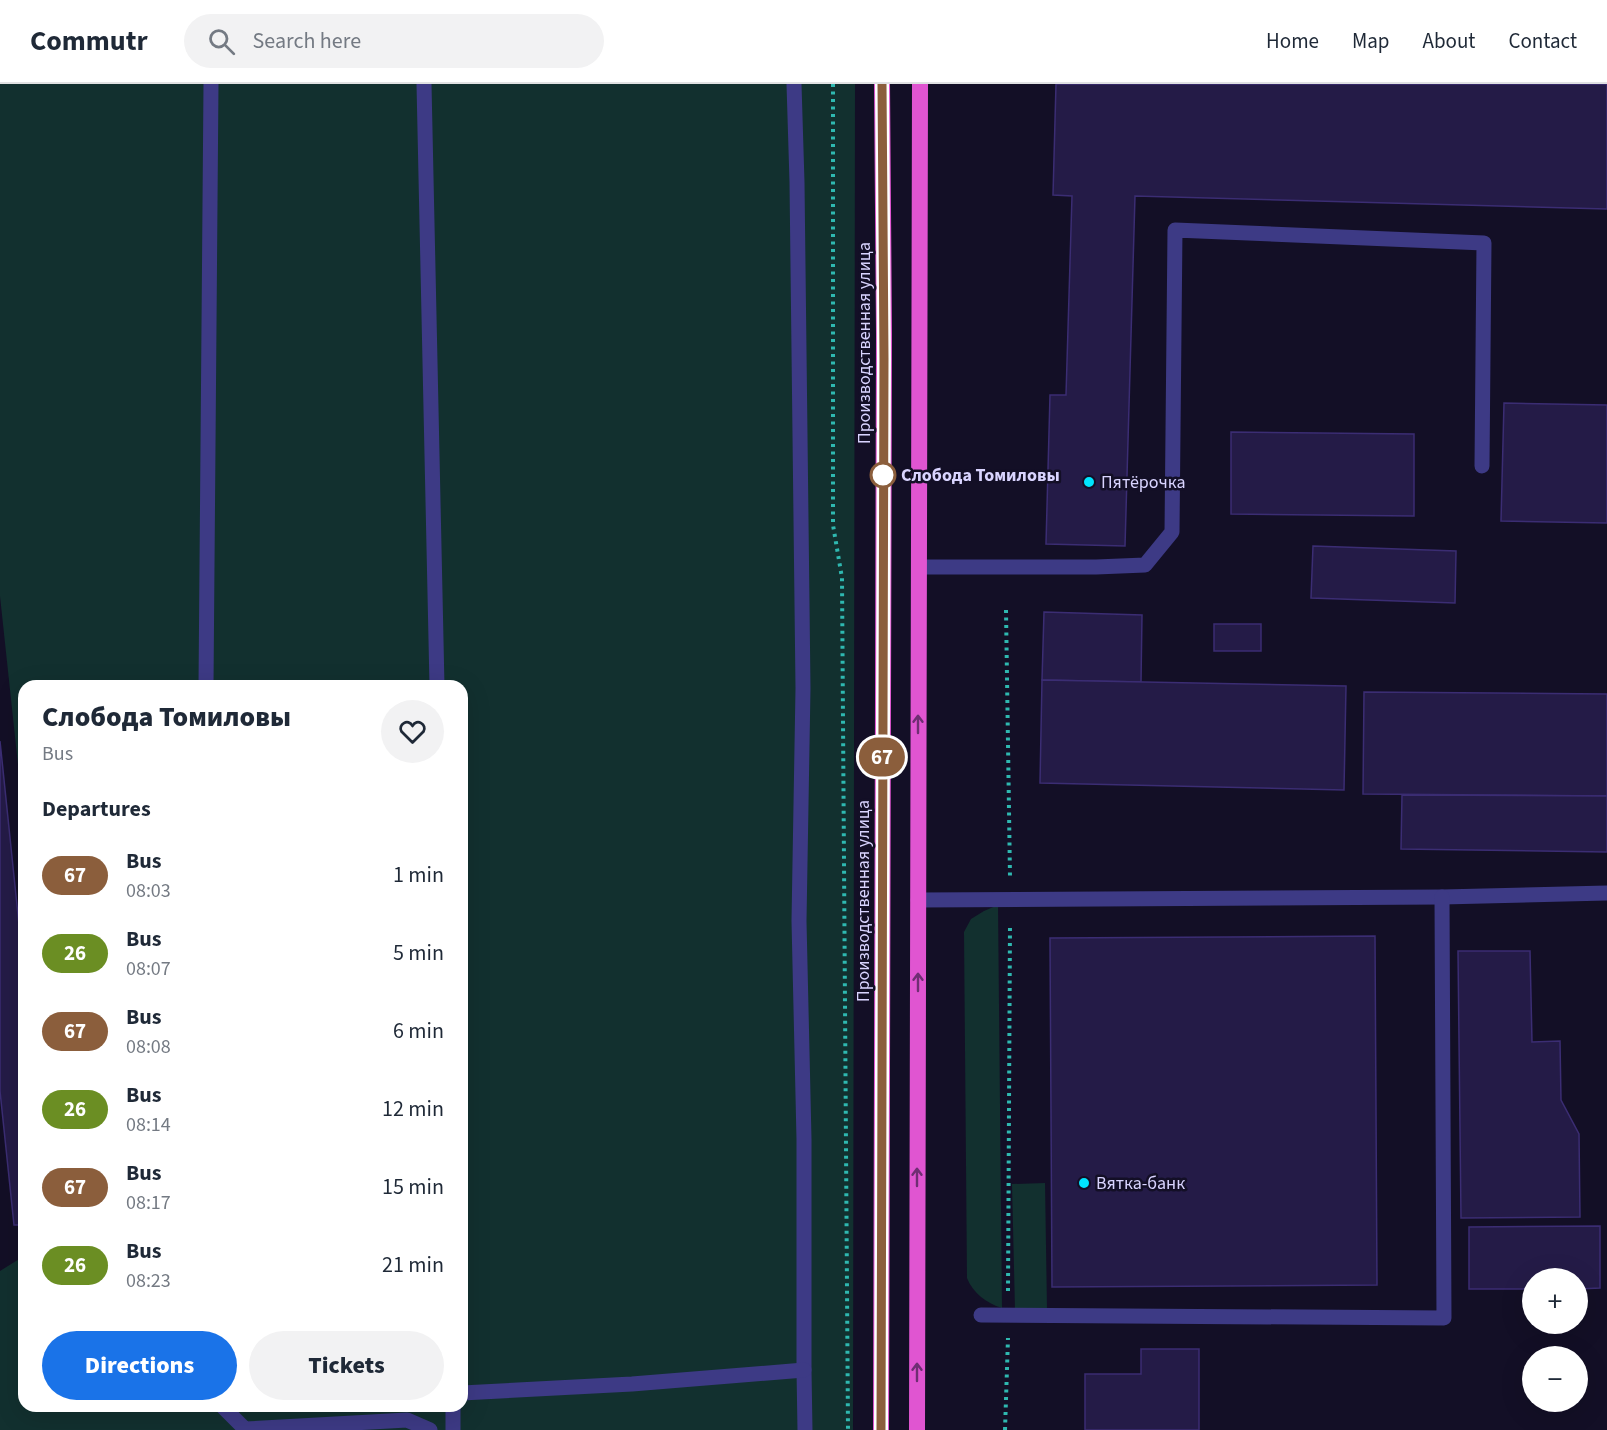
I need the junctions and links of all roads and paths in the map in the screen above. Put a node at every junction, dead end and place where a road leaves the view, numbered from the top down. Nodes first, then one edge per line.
1 (211, 84) edge
2 (424, 84) edge
3 (794, 84) edge
4 (833, 84) edge
5 (882, 84) edge
6 (920, 84) edge
7 (1482, 466) dead end
8 (919, 567) junction
9 (1006, 610) dead end
10 (206, 680) edge
11 (437, 680) edge
12 (1607, 893) edge
13 (1442, 897) junction
14 (1010, 899) junction
15 (918, 900) junction
16 (981, 1315) dead end
17 (1008, 1315) junction
18 (804, 1370) junction
19 (468, 1393) edge
20 (228, 1412) edge
21 (453, 1412) edge
22 (430, 1430) edge
23 (453, 1430) edge
24 (805, 1430) edge
25 (848, 1430) edge
26 (881, 1430) edge
27 (917, 1430) edge
28 (1005, 1430) edge

1 - 10 lane
2 - 11 lane
3 - 18 lane
4 - 25 path
5 - 26 highway, Производственная улица
6 - 8 highway
7 - 8 lane
15 -> 8 highway
9 - 14 path
12 - 13 lane
13 - 14 lane
13 - 17 lane
14 - 15 lane
14 - 17 path
27 -> 15 highway
16 - 17 lane
17 - 28 path
18 - 19 lane
18 - 24 lane
20 - 22 lane
21 - 23 lane

